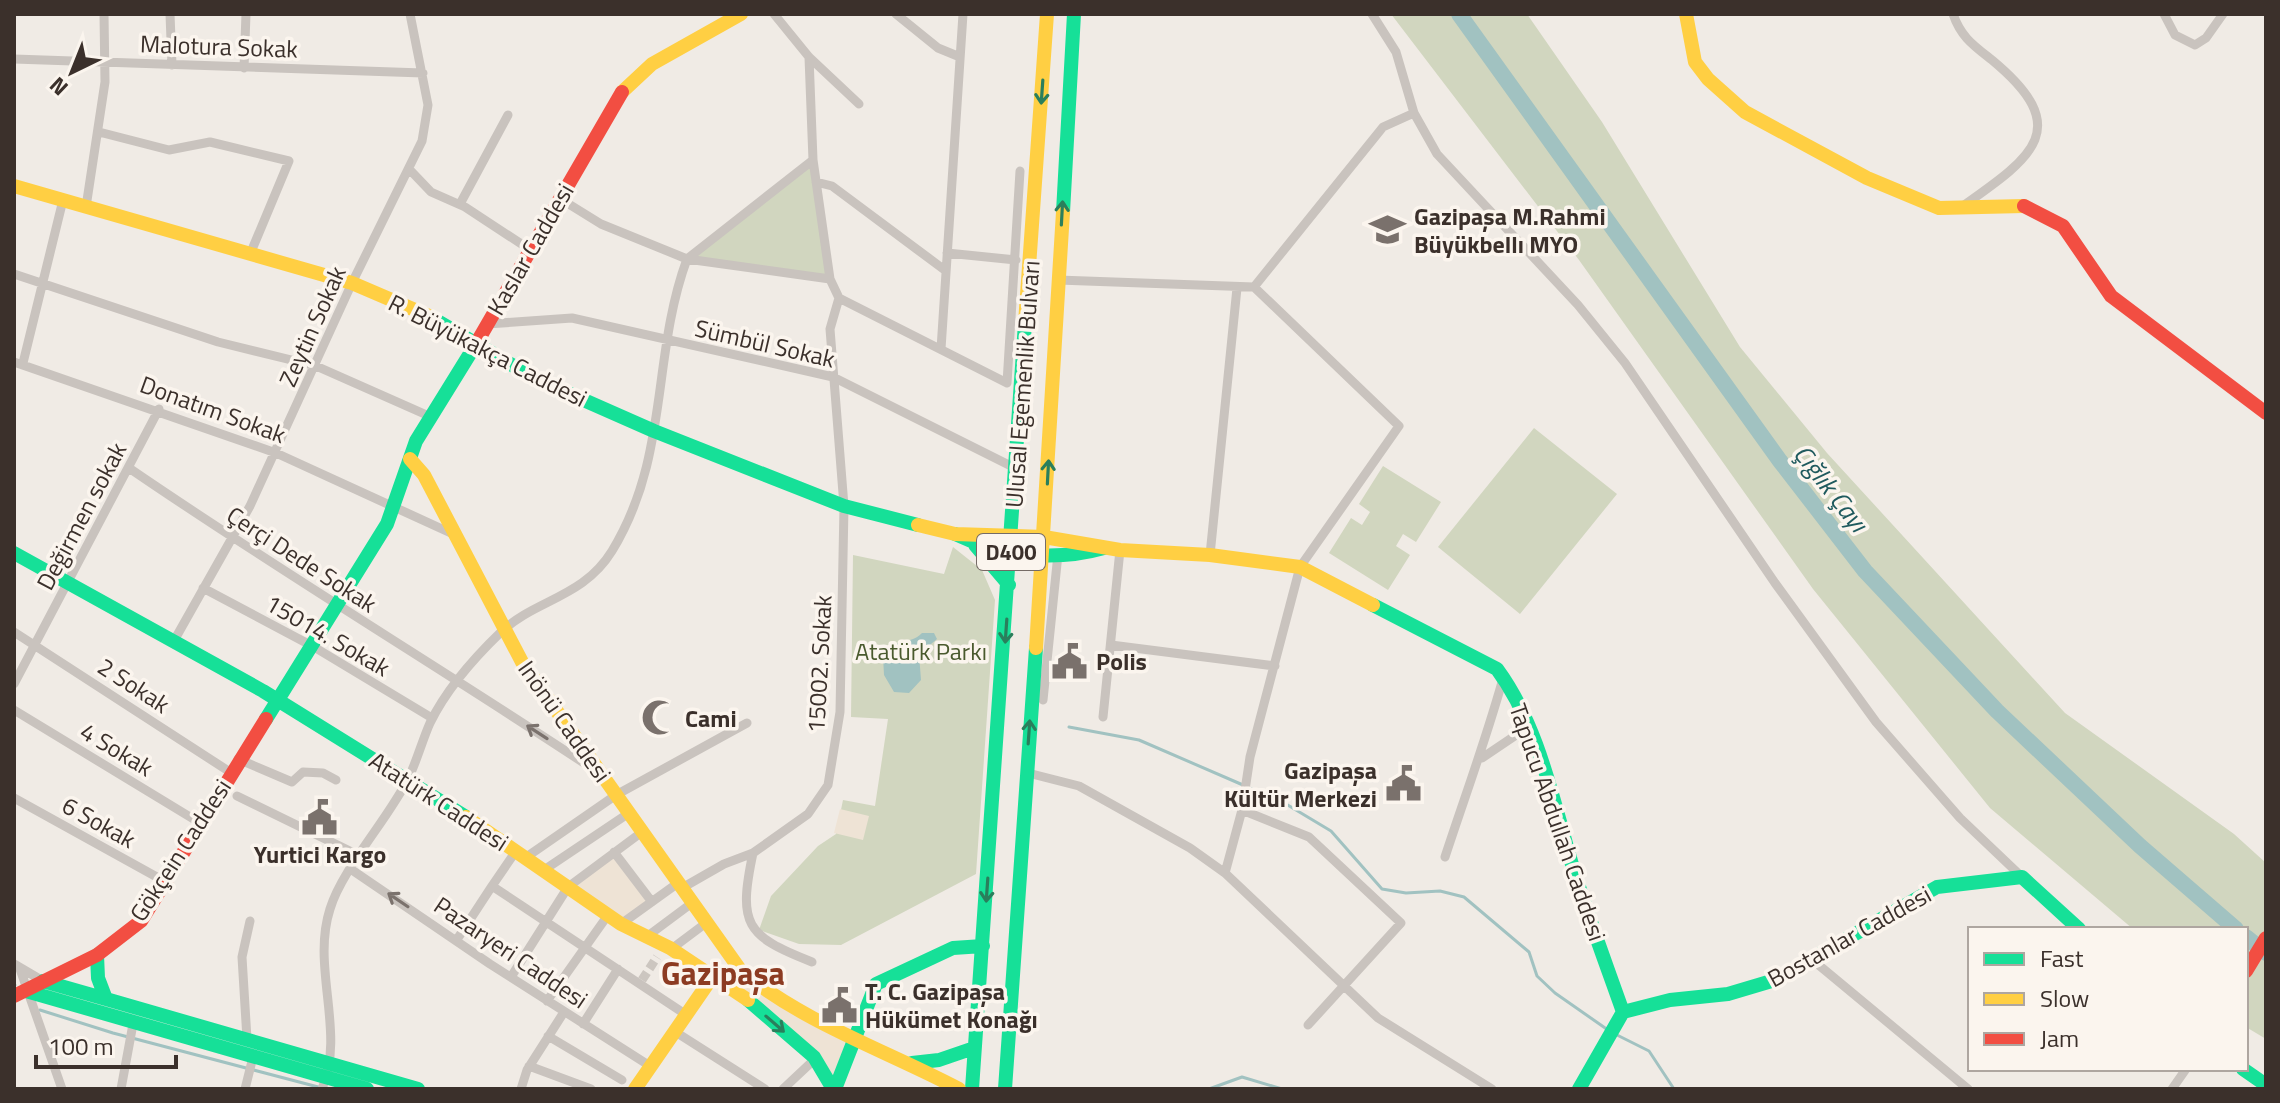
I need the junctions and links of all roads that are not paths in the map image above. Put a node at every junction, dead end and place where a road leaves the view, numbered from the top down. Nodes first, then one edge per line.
1 (104, 14) edge
2 (170, 14) edge
3 (246, 14) edge
4 (410, 14) edge
5 (741, 14) edge
6 (774, 14) edge
7 (896, 14) edge
8 (963, 14) edge
9 (1047, 14) edge
10 (1074, 14) edge
11 (1372, 14) edge
12 (1686, 14) edge
13 (1953, 14) edge
14 (2164, 14) edge
15 (2223, 14) edge
16 (809, 57) junction
17 (960, 57) junction
18 (14, 59) edge
19 (104, 61) junction
20 (172, 65) junction
21 (244, 68) junction
22 (423, 73) junction
23 (859, 104) dead end
24 (1414, 113) junction
25 (508, 115) dead end
26 (99, 132) junction
27 (813, 160) junction
28 (410, 170) junction
29 (1020, 171) dead end
30 (816, 182) junction
31 (14, 186) edge
32 (559, 198) junction
33 (63, 200) junction
34 (460, 204) junction
35 (86, 207) junction
36 (1959, 208) junction
37 (529, 249) junction
38 (251, 252) junction
39 (947, 253) junction
40 (687, 259) junction
41 (1013, 260) junction
42 (1029, 262) junction
43 (946, 271) junction
44 (14, 274) edge
45 (830, 279) junction
46 (1058, 280) junction
47 (352, 283) junction
48 (42, 284) junction
49 (1254, 287) junction
50 (1237, 288) junction
51 (839, 298) junction
52 (487, 324) junction
53 (666, 341) junction
54 (478, 342) junction
55 (941, 349) junction
56 (19, 362) edge
57 (316, 366) junction
58 (833, 377) junction
59 (159, 409) junction
60 (2266, 413) edge
61 (429, 416) junction
62 (656, 433) junction
63 (276, 453) junction
64 (410, 459) junction
65 (129, 468) junction
66 (1017, 469) junction
67 (395, 505) junction
68 (844, 506) junction
69 (955, 534) junction
70 (1012, 534) junction
71 (455, 535) junction
72 (1044, 537) junction
73 (232, 539) junction
74 (975, 545) junction
75 (1104, 548) junction
76 (1120, 550) junction
77 (1011, 552) junction
78 (14, 553) edge
79 (1050, 554) junction
80 (1210, 555) junction
81 (1300, 567) junction
82 (70, 583) junction
83 (1009, 585) junction
84 (203, 588) junction
85 (337, 607) junction
86 (504, 630) junction
87 (14, 632) edge
88 (175, 639) junction
89 (35, 645) junction
90 (1111, 645) junction
91 (314, 647) junction
92 (1275, 666) junction
93 (1504, 675) junction
94 (457, 679) junction
95 (14, 684) edge
96 (279, 699) junction
97 (1043, 700) dead end
98 (14, 710) edge
99 (1103, 717) dead end
100 (432, 718) junction
101 (747, 723) dead end
102 (1528, 727) junction
103 (1482, 758) junction
104 (234, 766) junction
105 (1026, 773) junction
106 (602, 775) junction
107 (408, 779) junction
108 (336, 780) dead end
109 (616, 795) junction
110 (237, 796) dead end
111 (14, 798) edge
112 (1242, 810) junction
113 (629, 813) junction
114 (200, 823) junction
115 (642, 832) junction
116 (614, 852) junction
117 (753, 853) junction
118 (520, 854) junction
119 (360, 856) junction
120 (1445, 857) dead end
121 (352, 870) junction
122 (544, 870) junction
123 (1225, 873) junction
124 (2022, 877) junction
125 (164, 881) junction
126 (680, 885) junction
127 (492, 886) junction
128 (568, 887) junction
129 (652, 902) junction
130 (692, 903) junction
131 (614, 919) junction
132 (250, 921) dead end
133 (545, 922) junction
134 (706, 923) junction
135 (2077, 927) edge
136 (649, 935) junction
137 (2266, 938) edge
138 (456, 941) junction
139 (983, 946) junction
140 (585, 947) junction
141 (664, 951) junction
142 (97, 955) junction
143 (1809, 957) junction
144 (812, 962) dead end
145 (17, 967) edge
146 (2248, 968) edge
147 (618, 969) junction
148 (741, 971) junction
149 (713, 976) junction
150 (511, 977) junction
151 (43, 981) junction
152 (1342, 987) junction
153 (20, 994) edge
154 (106, 999) junction
155 (547, 1001) junction
156 (564, 1012) junction
157 (1623, 1012) junction
158 (685, 1014) junction
159 (583, 1024) junction
160 (1308, 1025) dead end
161 (132, 1028) junction
162 (674, 1031) junction
163 (548, 1036) junction
164 (247, 1039) junction
165 (855, 1041) junction
166 (974, 1048) junction
167 (816, 1058) junction
168 (252, 1060) junction
169 (912, 1063) junction
170 (529, 1066) junction
171 (650, 1066) junction
172 (2185, 1071) edge
173 (2246, 1071) edge
174 (326, 1079) edge
175 (376, 1083) edge
176 (628, 1085) edge
177 (2266, 1085) edge
178 (62, 1089) edge
179 (121, 1089) edge
180 (245, 1089) edge
181 (367, 1089) edge
182 (418, 1089) edge
183 (521, 1089) edge
184 (591, 1089) edge
185 (765, 1089) edge
186 (783, 1089) edge
187 (834, 1089) edge
188 (959, 1089) edge
189 (972, 1089) edge
190 (1005, 1089) edge
191 (1492, 1089) edge
192 (1579, 1089) edge
193 (1968, 1089) edge
194 (2172, 1089) edge

1 - 19 street
2 - 20 street
3 - 21 street
4 - 22 street, Zeytin Sokak
5 - 32 main road, Kaslar Caddesi
6 - 16 street
7 - 17 street
8 - 17 street
9 -> 42 main road, Ulusal Egemenlik Bulvarı / D400
46 -> 10 main road, Ulusal Egemenlik Bulvarı / D400
11 - 24 street
12 - 36 main road
13 - 36 street
14 - 15 street
16 - 23 street
16 - 27 street
17 - 39 street
18 - 19 street, Malotura Sokak
19 - 20 street, Malotura Sokak
19 - 26 street
20 - 21 street, Malotura Sokak
21 - 22 street, Malotura Sokak
22 - 28 street, Zeytin Sokak
24 - 49 street
24 - 124 street
25 - 34 street
26 - 35 street
26 - 38 street
27 - 30 street
27 - 40 street
28 - 34 street
28 - 47 street, Zeytin Sokak
29 - 41 street
30 - 43 street
30 - 45 street
31 - 33 main road, R. Büyükakça Caddesi
32 - 37 main road, Kaslar Caddesi
32 - 40 street
33 - 35 main road, R. Büyükakça Caddesi
33 - 48 street
34 - 37 street
35 - 38 main road, R. Büyükakça Caddesi
36 - 60 main road
37 - 52 main road, Kaslar Caddesi
38 - 47 main road, R. Büyükakça Caddesi
39 - 41 street
39 - 43 street
40 - 45 street
40 - 53 street
41 - 42 street
41 - 55 street
42 - 66 main road, Ulusal Egemenlik Bulvarı / D400
43 - 55 street
44 - 48 street
45 - 51 street
46 - 50 street
72 -> 46 main road, Ulusal Egemenlik Bulvarı / D400
47 - 54 main road, R. Büyükakça Caddesi
47 - 57 street, Zeytin Sokak
48 - 56 street
48 - 57 street
49 - 50 street
49 - 81 street
50 - 80 street
51 - 55 street
51 - 58 street, 15002. Sokak
52 - 53 street, Sümbül Sokak
52 - 54 main road, Kaslar Caddesi
53 - 58 street, Sümbül Sokak
53 - 62 street
54 - 61 main road, Kaslar Caddesi
54 - 62 main road, R. Büyükakça Caddesi
56 - 59 street, Donatım Sokak
57 - 61 street
57 - 63 street, Zeytin Sokak
58 - 66 street, Sümbül Sokak
58 - 68 street, 15002. Sokak
59 - 63 street, Donatım Sokak
59 - 65 street, Değirmen sokak
61 - 64 main road, Kaslar Caddesi
62 - 68 main road, R. Büyükakça Caddesi
62 - 86 street
63 - 67 street, Donatım Sokak
63 - 73 street, Zeytin Sokak
64 - 67 main road, Kaslar Caddesi
64 - 71 main road, Inönü Caddesi
65 - 73 street, Çerçi Dede Sokak
65 - 82 street, Değirmen sokak
66 - 70 main road, Ulusal Egemenlik Bulvarı / D400
67 - 71 street, Donatım Sokak
67 - 85 main road, Kaslar Caddesi
68 - 69 main road, R. Büyükakça Caddesi
68 - 117 street, 15002. Sokak
69 - 70 main road, R. Büyükakça Caddesi
69 - 74 main road, R. Büyükakça Caddesi
70 - 72 main road, R. Büyükakça Caddesi
70 - 77 main road, Ulusal Egemenlik Bulvarı / D400
71 - 86 main road, Inönü Caddesi
72 - 75 main road, Tapucu Abdullah Caddesi
72 - 79 main road, Ulusal Egemenlik Bulvarı / D400
73 - 84 street, Zeytin Sokak
73 - 85 street, Çerçi Dede Sokak
74 - 77 main road, R. Büyükakça Caddesi
74 - 83 main road
75 - 76 main road, Tapucu Abdullah Caddesi
75 - 79 main road, Tapucu Abdullah Caddesi
76 - 80 main road, Tapucu Abdullah Caddesi
76 - 90 street
77 - 79 main road, R. Büyükakça Caddesi
77 - 83 main road, Ulusal Egemenlik Bulvarı / D400
78 - 82 main road, Atatürk Caddesi
79 - 97 street
105 -> 79 main road, Ulusal Egemenlik Bulvarı / D400
80 - 81 main road, Tapucu Abdullah Caddesi
81 - 92 street
81 - 93 main road, Tapucu Abdullah Caddesi
82 - 88 main road, Atatürk Caddesi
82 - 89 street, Değirmen sokak
83 -> 139 main road, Ulusal Egemenlik Bulvarı / D400
84 - 88 street, Zeytin Sokak
84 - 91 street, 15014. Sokak
85 - 91 main road, Kaslar Caddesi
85 - 94 street, Çerçi Dede Sokak
86 - 94 street
86 - 106 main road, Inönü Caddesi
87 - 89 street, 2 Sokak
88 - 96 main road, Atatürk Caddesi
89 - 95 street, Değirmen sokak
89 - 104 street, 2 Sokak
90 - 92 street
90 - 99 street
91 - 96 main road, Kaslar Caddesi
91 - 100 street, 15014. Sokak
92 - 112 street
93 - 102 main road, Tapucu Abdullah Caddesi
93 - 103 street
94 - 100 street
106 -> 94 street, Çerçi Dede Sokak
96 - 104 main road, Gökçein Caddesi
96 - 107 main road, Atatürk Caddesi
98 - 114 street, 4 Sokak
100 - 107 street
101 - 109 street
102 - 103 street
102 - 157 main road, Tapucu Abdullah Caddesi
103 - 120 street
104 - 108 street, 2 Sokak
104 - 114 main road, Gökçein Caddesi
105 - 123 street
105 - 190 main road, Ulusal Egemenlik Bulvarı / D400
106 - 109 main road, Inönü Caddesi
107 - 118 main road, Atatürk Caddesi
107 - 119 street
109 - 113 main road, Inönü Caddesi
109 - 118 street
110 - 119 street
111 - 125 street, 6 Sokak
112 - 123 street
112 - 152 street
113 - 115 main road, Inönü Caddesi
113 - 122 street
114 - 125 main road, Gökçein Caddesi
115 - 116 street
115 - 126 main road, Inönü Caddesi
116 - 128 street
116 - 129 street
117 - 126 street, 15002. Sokak
117 - 144 street
118 - 122 main road, Atatürk Caddesi
118 - 127 street
119 - 121 street
138 -> 121 street, Pazaryeri Caddesi
121 - 174 street
122 - 128 main road, Atatürk Caddesi
123 - 152 street
124 - 135 main road
124 - 143 main road, Bostanlar Caddesi
125 - 142 main road, Gökçein Caddesi
126 - 129 street, 15002. Sokak
126 - 130 main road, Inönü Caddesi
127 - 133 street
127 - 138 street
128 - 131 main road, Atatürk Caddesi
128 - 133 street
129 - 131 street, 15002. Sokak
130 - 134 main road, Inönü Caddesi
130 - 136 street
131 - 136 main road, Atatürk Caddesi
131 - 140 street, 15002. Sokak
132 - 164 street
133 - 140 street
133 - 150 street
134 - 141 street
134 - 148 main road, Inönü Caddesi
136 - 141 main road, Atatürk Caddesi
137 - 146 main road
138 - 150 street, Pazaryeri Caddesi
139 - 165 main road
139 - 166 main road, Ulusal Egemenlik Bulvarı / D400
140 - 147 street
140 - 155 street, 15002. Sokak
141 - 149 main road, Atatürk Caddesi
142 - 151 main road, Gökçein Caddesi
142 - 154 main road
143 - 157 main road, Bostanlar Caddesi
143 - 193 street
145 - 151 street
145 - 153 street
147 - 158 street
147 - 159 street
148 - 149 main road
148 - 165 main road, Inönü Caddesi
149 - 158 main road
149 -> 167 main road, Atatürk Caddesi
150 - 155 street, Pazaryeri Caddesi
151 - 153 main road, Gökçein Caddesi
151 - 154 main road
152 - 160 street
152 - 191 street
153 - 161 main road
153 - 178 street
154 - 164 main road
155 - 156 street, Pazaryeri Caddesi
156 - 159 street, Pazaryeri Caddesi
156 - 163 street
157 - 192 main road
158 - 162 main road
159 - 171 street, Pazaryeri Caddesi
161 - 168 main road
161 - 179 street
162 - 171 main road
162 - 185 street
163 - 170 street
163 - 176 street
164 - 174 main road
165 - 169 main road, Inönü Caddesi
165 - 187 main road
166 - 169 main road
166 - 189 main road, Ulusal Egemenlik Bulvarı / D400
167 - 186 street
167 - 187 main road, Atatürk Caddesi
168 - 174 main road
168 - 180 street
169 - 188 main road, Inönü Caddesi
170 - 183 street
170 - 184 street
171 - 176 main road
172 - 194 street
173 - 177 main road
174 - 175 main road
174 - 181 main road
175 - 182 main road

